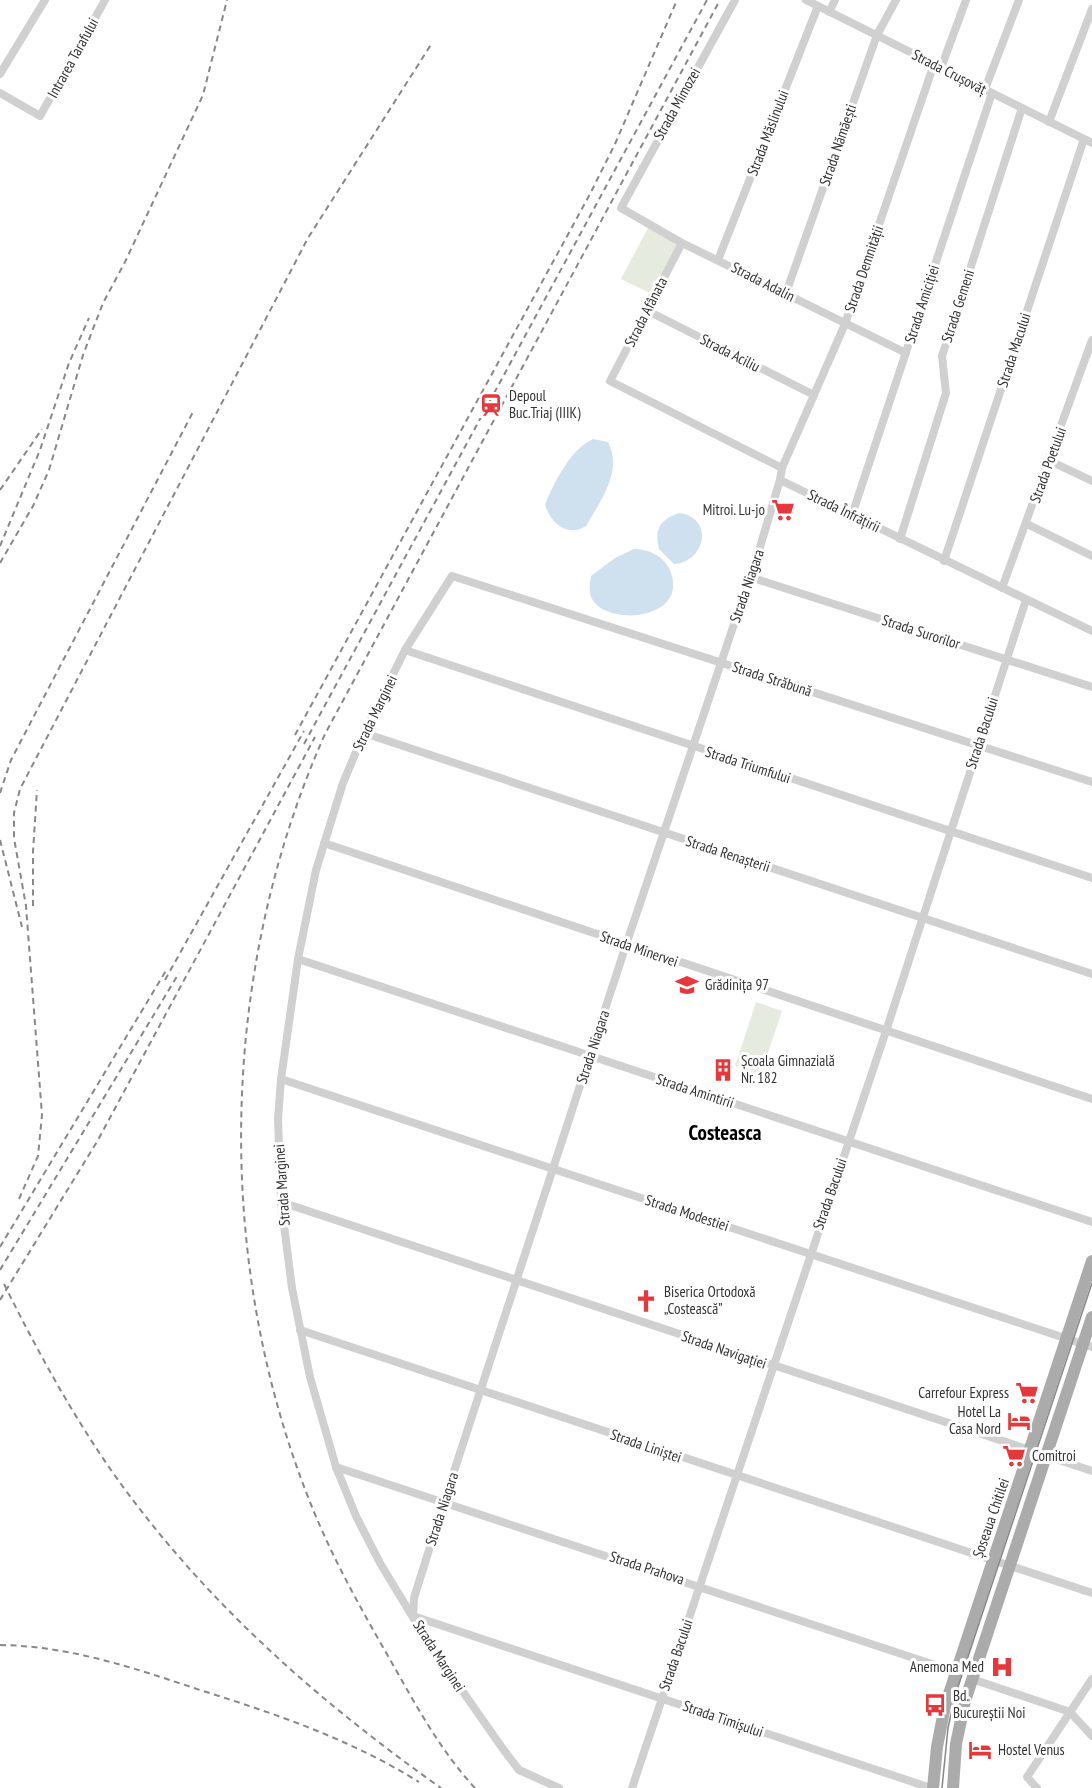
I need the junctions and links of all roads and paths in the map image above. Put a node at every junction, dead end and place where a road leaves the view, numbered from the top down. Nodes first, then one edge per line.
1 (45, 0) edge
2 (105, 0) edge
3 (735, 0) edge
4 (806, 0) edge
5 (835, 0) edge
6 (896, 0) edge
7 (966, 0) edge
8 (1019, 0) edge
9 (818, 6) junction
10 (1092, 9) edge
11 (829, 12) junction
12 (877, 35) junction
13 (938, 66) junction
14 (0, 74) edge
15 (988, 91) junction
16 (0, 93) edge
17 (1022, 108) junction
18 (1049, 122) junction
19 (1084, 139) junction
20 (1092, 143) edge
21 (621, 208) joint
22 (682, 243) junction
23 (718, 260) junction
24 (786, 293) junction
25 (646, 310) junction
26 (845, 324) junction
27 (1092, 340) edge
28 (906, 353) junction
29 (814, 395) junction
30 (1050, 461) junction
31 (782, 468) junction
32 (780, 480) junction
33 (1092, 481) edge
34 (852, 515) junction
35 (1026, 524) junction
36 (900, 540) junction
37 (1092, 556) edge
38 (944, 561) junction
39 (452, 576) joint
40 (750, 577) junction
41 (1002, 588) junction
42 (1026, 600) junction
43 (1092, 632) edge
44 (405, 650) junction
45 (1006, 660) junction
46 (721, 662) junction
47 (1092, 687) edge
48 (364, 733) junction
49 (978, 744) junction
50 (693, 746) junction
51 (1092, 782) edge
52 (950, 832) junction
53 (664, 833) junction
54 (324, 843) junction
55 (1092, 878) edge
56 (923, 918) junction
57 (626, 945) junction
58 (298, 959) junction
59 (1092, 974) edge
60 (886, 1032) junction
61 (590, 1057) junction
62 (281, 1079) junction
63 (1092, 1099) edge
64 (849, 1142) junction
65 (553, 1169) junction
66 (281, 1202) junction
67 (1092, 1222) edge
68 (810, 1253) junction
69 (1092, 1262) edge
70 (518, 1281) junction
71 (1092, 1317) edge
72 (300, 1330) junction
73 (1067, 1339) junction
74 (1088, 1345) edge
75 (773, 1366) junction
76 (481, 1391) junction
77 (1030, 1450) junction
78 (1047, 1456) junction
79 (336, 1467) junction
80 (1092, 1470) edge
81 (736, 1477) junction
82 (444, 1502) junction
83 (993, 1560) junction
84 (1010, 1566) junction
85 (700, 1585) junction
86 (1092, 1593) edge
87 (413, 1616) junction
88 (956, 1672) junction
89 (972, 1678) junction
90 (1092, 1679) edge
91 (662, 1698) junction
92 (1070, 1712) junction
93 (1092, 1736) edge
94 (559, 1788) edge
95 (632, 1788) edge
96 (929, 1788) edge
97 (953, 1788) edge
98 (1037, 1788) edge

1 - 14 street
2 - 16 street, Intrarea Tarafului
3 - 21 street, Strada Mimozei
4 - 9 street, Strada Crușovăț
5 - 11 street
6 - 12 street, Strada Nămăești
7 - 13 street, Strada Demnității
8 - 15 street, Strada Amiciției
9 - 11 street, Strada Crușovăț
9 - 23 street, Strada Măslinului
10 - 18 street
11 - 12 street, Strada Crușovăț
12 - 13 street, Strada Crușovăț
12 - 24 street, Strada Nămăești
13 - 15 street, Strada Crușovăț
13 - 26 street, Strada Demnității
15 - 17 street, Strada Crușovăț
15 - 28 street, Strada Amiciției
17 - 18 street, Strada Crușovăț
17 - 36 street, Strada Gemeni
18 - 19 street, Strada Crușovăț
19 - 20 street, Strada Crușovăț
19 - 38 street, Strada Macului
21 - 22 street, Strada Adalin
22 - 23 street, Strada Adalin
22 - 25 street, Strada Afânata
23 - 24 street, Strada Adalin
24 - 26 street, Strada Adalin
25 - 29 street, Strada Aciliu
25 - 31 street, Strada Afânata
26 - 28 street, Strada Adalin
26 - 29 street, Strada Demnității
27 - 30 street, Strada Poetului
28 - 34 street, Strada Amiciției
29 - 31 street, Strada Demnității
30 - 33 street
30 - 35 street, Strada Poetului
31 - 32 street
32 - 34 street, Strada Înfrățirii
32 - 40 street, Strada Niagara
34 - 36 street, Strada Înfrățirii
35 - 37 street
35 - 41 street, Strada Poetului
36 - 38 street, Strada Înfrățirii
38 - 41 street, Strada Înfrățirii
39 - 44 street, Strada Marginei
39 - 46 street, Strada Străbună
40 - 45 street, Strada Surorilor
40 - 46 street, Strada Niagara
41 - 42 street, Strada Înfrățirii
42 - 43 street, Strada Înfrățirii
42 - 45 street, Strada Bacului
44 - 48 street, Strada Marginei
44 - 50 street, Strada Triumfului
45 - 47 street, Strada Surorilor
45 - 49 street, Strada Bacului
46 - 49 street, Strada Străbună
46 - 50 street, Strada Niagara
48 - 53 street, Strada Renașterii
48 - 54 street, Strada Marginei
49 - 51 street, Strada Străbună
49 - 52 street, Strada Bacului
50 - 52 street, Strada Triumfului
50 - 53 street, Strada Niagara
52 - 55 street, Strada Triumfului
52 - 56 street, Strada Bacului
53 - 56 street, Strada Renașterii
53 - 57 street, Strada Niagara
54 - 57 street, Strada Minervei
54 - 58 street, Strada Marginei
56 - 59 street, Strada Renașterii
56 - 60 street, Strada Bacului
57 - 60 street, Strada Minervei
57 - 61 street, Strada Niagara
58 - 61 street, Strada Amintirii
58 - 62 street, Strada Marginei
60 - 63 street, Strada Minervei
60 - 64 street, Strada Bacului
61 - 64 street, Strada Amintirii
61 - 65 street, Strada Niagara
62 - 65 street, Strada Modestiei
62 - 66 street, Strada Marginei
64 - 67 street, Strada Amintirii
64 - 68 street, Strada Bacului
65 - 68 street, Strada Modestiei
65 - 70 street, Strada Niagara
66 - 70 street, Strada Navigației
66 - 72 street, Strada Marginei
68 - 73 street, Strada Modestiei
68 - 75 street, Strada Bacului
69 - 73 main road, Șoseaua Chitilei
70 - 75 street, Strada Navigației
70 - 76 street, Strada Niagara
71 - 74 main road
72 - 76 street, Strada Liniștei
72 - 79 street, Strada Marginei
73 - 74 street, Strada Modestiei
73 - 77 main road, Șoseaua Chitilei
74 - 78 main road
75 - 77 street, Strada Navigației
75 - 81 street, Strada Bacului
76 - 81 street, Strada Liniștei
76 - 82 street, Strada Niagara
77 - 83 main road, Șoseaua Chitilei
78 - 80 street
78 - 84 main road
79 - 82 street, Strada Prahova
79 - 87 street, Strada Marginei
81 - 83 street, Strada Liniștei
81 - 85 street, Strada Bacului
82 - 85 street, Strada Prahova
82 - 87 street, Strada Niagara
83 - 84 street, Strada Liniștei
83 - 88 main road, Șoseaua Chitilei
84 - 86 street
84 - 89 main road
85 - 88 street, Strada Prahova
85 - 91 street, Strada Bacului
87 - 91 street, Strada Timișului
87 - 94 street, Strada Marginei
88 - 96 main road, Șoseaua Chitilei
89 - 92 street
89 - 97 main road
90 - 92 street
91 - 95 street, Strada Bacului
91 - 96 street, Strada Timișului
92 - 93 street
92 - 98 street

